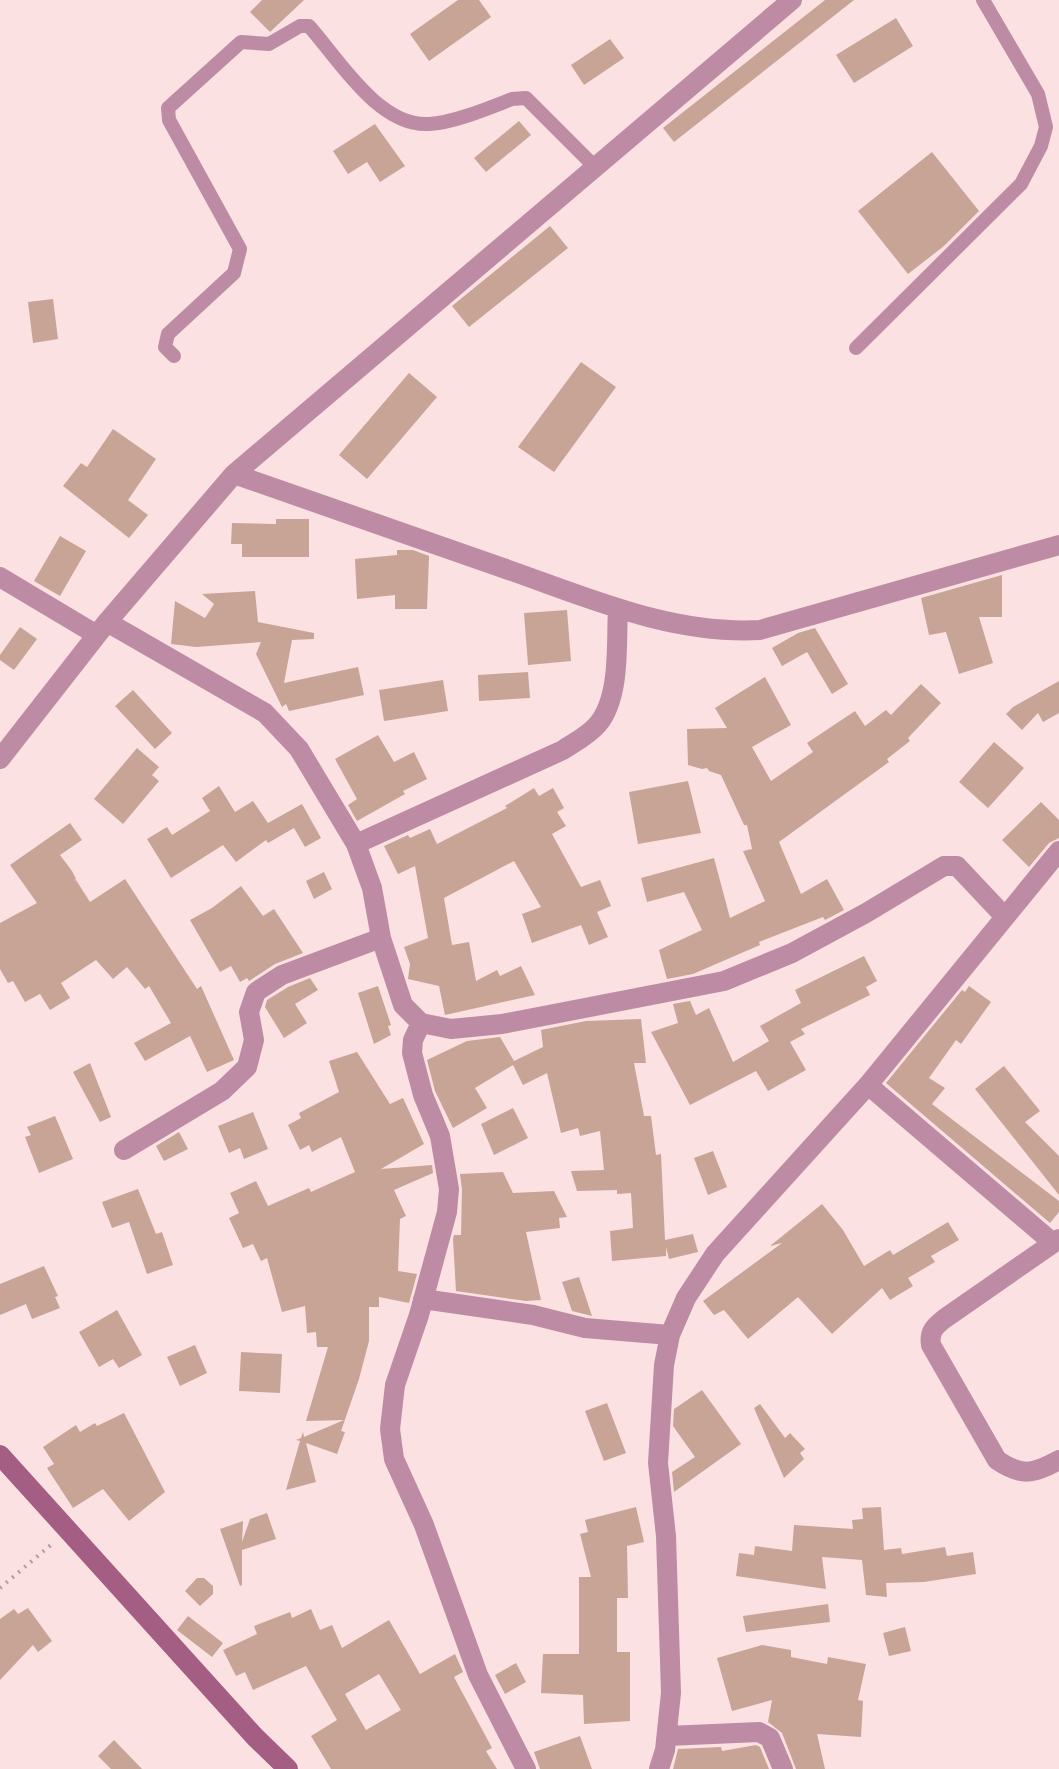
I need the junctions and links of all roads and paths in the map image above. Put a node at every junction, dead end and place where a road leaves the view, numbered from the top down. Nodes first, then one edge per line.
1 (792, 0) edge
2 (983, 0) edge
3 (595, 167) junction
4 (856, 348) dead end
5 (174, 356) dead end
6 (234, 474) junction
7 (1059, 545) edge
8 (0, 577) edge
9 (618, 608) junction
10 (102, 629) junction
11 (0, 759) edge
12 (356, 844) junction
13 (1059, 851) edge
14 (1005, 917) junction
15 (381, 938) junction
16 (421, 1023) junction
17 (868, 1085) junction
18 (124, 1150) dead end
19 (1056, 1241) edge
20 (423, 1299) junction
21 (670, 1335) junction
22 (0, 1455) edge
23 (1059, 1460) edge
24 (69, 1530) junction
25 (0, 1588) edge
26 (667, 1736) junction
27 (288, 1769) edge
28 (526, 1769) edge
29 (659, 1769) edge
30 (783, 1769) edge

1 - 3 street
2 - 4 lane
3 - 5 lane
3 - 6 street
6 - 9 street
6 - 10 street
7 - 9 street
8 - 10 street
9 - 12 street
10 - 11 street
10 - 12 street
12 - 15 street
13 - 14 street
14 - 16 street
14 - 17 street
15 - 16 street
15 - 18 street
16 - 20 street
17 - 19 street
17 - 21 street
19 - 23 street
20 - 21 street
20 - 28 street
21 - 26 street
22 - 24 street
24 - 25 path
24 - 27 street
26 - 29 street
26 - 30 street

